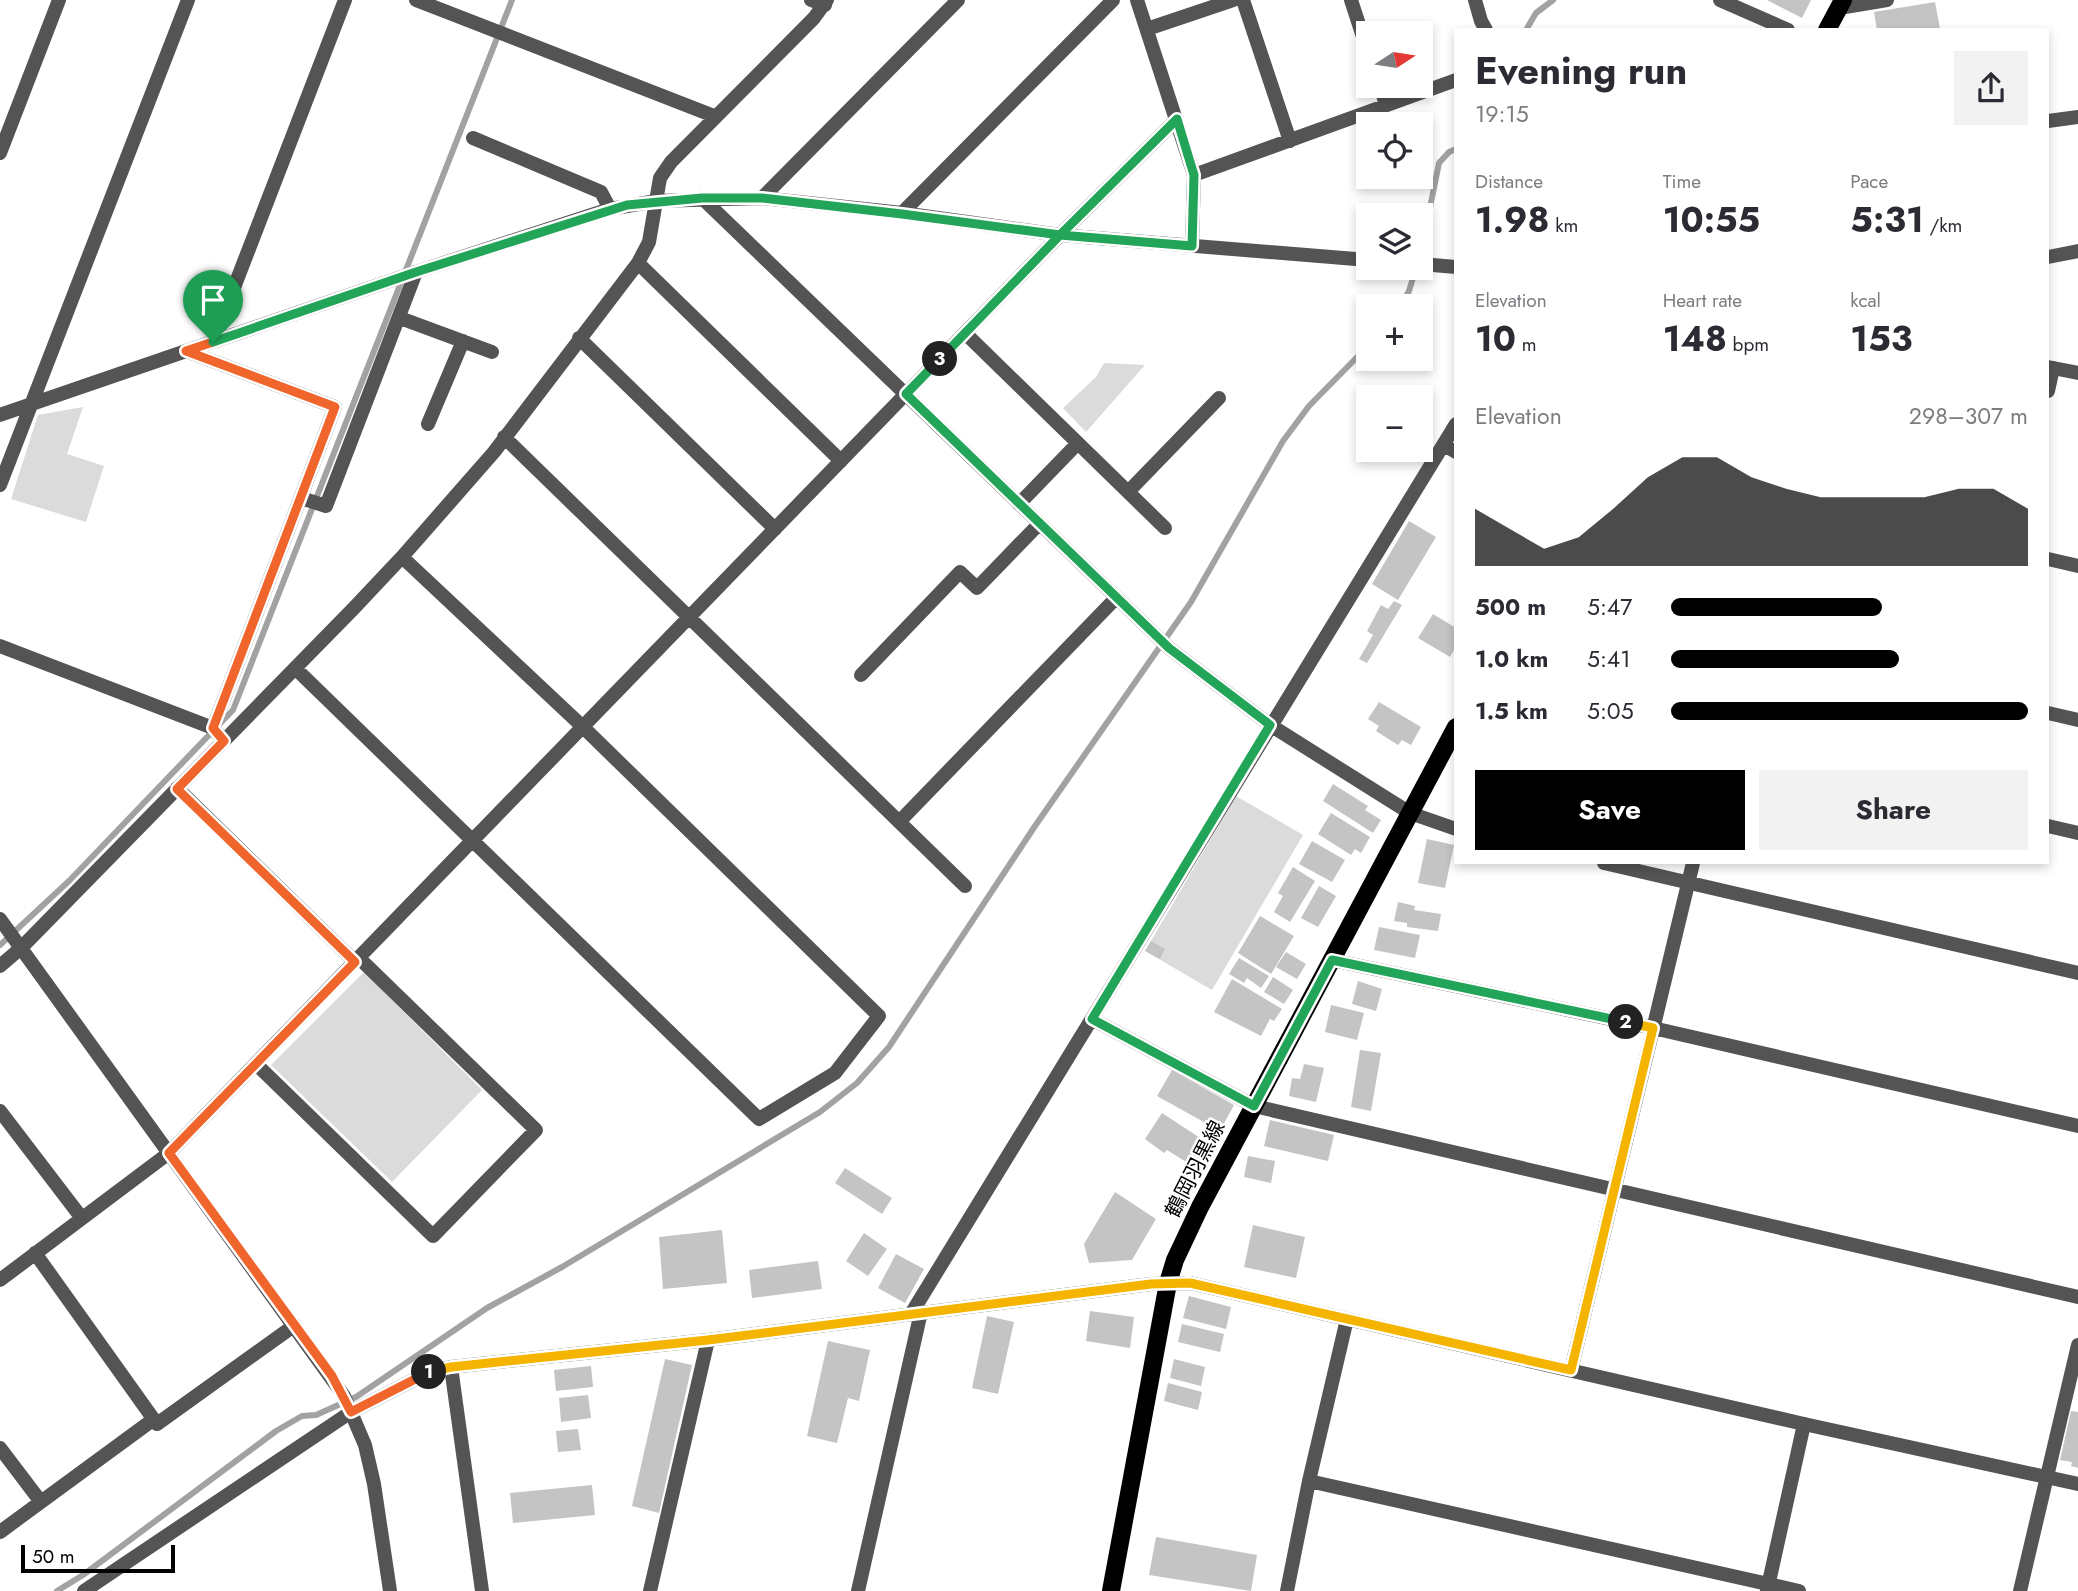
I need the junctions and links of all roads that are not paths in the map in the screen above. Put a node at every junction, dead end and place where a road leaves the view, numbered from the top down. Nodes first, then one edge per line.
1 (59, 0) edge
2 (188, 0) edge
3 (345, 0) edge
4 (416, 0) edge
5 (958, 0) edge
6 (1113, 0) edge
7 (1137, 0) edge
8 (1233, 0) edge
9 (1243, 0) edge
10 (1351, 0) edge
11 (1475, 0) edge
12 (1720, 0) edge
13 (1887, 0) edge
14 (821, 2) edge
15 (439, 4) edge
16 (1841, 4) edge
17 (1358, 21) edge
18 (1485, 28) edge
19 (1783, 28) edge
20 (1828, 28) edge
21 (1147, 29) junction
22 (1454, 81) edge
23 (1384, 98) edge
24 (1386, 105) junction
25 (714, 116) junction
26 (2078, 117) edge
27 (1177, 119) junction
28 (2049, 121) edge
29 (473, 138) dead end
30 (1290, 141) junction
31 (0, 153) edge
32 (1194, 175) junction
33 (702, 198) junction
34 (762, 198) junction
35 (656, 201) junction
36 (610, 209) junction
37 (902, 214) junction
38 (1060, 235) junction
39 (1192, 246) junction
40 (2078, 251) edge
41 (2049, 257) edge
42 (1356, 259) edge
43 (638, 263) junction
44 (1433, 265) edge
45 (1454, 267) edge
46 (416, 272) junction
47 (400, 317) junction
48 (965, 333) junction
49 (579, 338) junction
50 (463, 341) junction
51 (213, 342) junction
52 (186, 351) junction
53 (492, 352) dead end
54 (2050, 367) edge
55 (2078, 373) edge
56 (906, 394) junction
57 (1219, 398) dead end
58 (31, 404) junction
59 (0, 415) edge
60 (428, 424) dead end
61 (504, 437) junction
62 (1078, 443) junction
63 (1450, 448) edge
64 (841, 461) junction
65 (0, 485) edge
66 (1128, 492) junction
67 (301, 498) junction
68 (1019, 504) junction
69 (1039, 524) junction
70 (1165, 528) dead end
71 (775, 529) junction
72 (402, 557) junction
73 (2049, 559) edge
74 (2078, 566) edge
75 (1116, 598) junction
76 (689, 617) junction
77 (0, 646) edge
78 (295, 668) junction
79 (861, 675) dead end
80 (2049, 713) edge
81 (2078, 720) edge
82 (1270, 725) junction
83 (583, 727) junction
84 (213, 728) junction
85 (1454, 731) edge
86 (224, 741) junction
87 (177, 789) junction
88 (1410, 813) junction
89 (899, 822) junction
90 (2049, 826) edge
91 (1454, 828) edge
92 (2078, 833) edge
93 (473, 841) junction
94 (1609, 864) edge
95 (1693, 864) edge
96 (1689, 881) junction
97 (965, 886) dead end
98 (0, 919) edge
99 (21, 948) junction
100 (357, 960) junction
101 (1332, 960) junction
102 (0, 966) edge
103 (2078, 973) edge
104 (1092, 1019) junction
105 (1653, 1028) junction
106 (256, 1064) junction
107 (1254, 1106) junction
108 (1, 1113) edge
109 (2078, 1126) edge
110 (169, 1153) junction
111 (1614, 1191) junction
112 (81, 1217) junction
113 (35, 1253) junction
114 (0, 1280) edge
115 (1168, 1283) junction
116 (2078, 1297) edge
117 (916, 1313) junction
118 (1347, 1319) junction
119 (295, 1325) junction
120 (708, 1340) junction
121 (2078, 1345) edge
122 (451, 1367) junction
123 (1571, 1370) junction
124 (351, 1412) junction
125 (154, 1419) junction
126 (1804, 1424) junction
127 (0, 1448) edge
128 (2046, 1477) junction
129 (1309, 1481) junction
130 (2078, 1483) edge
131 (41, 1502) junction
132 (0, 1532) edge
133 (104, 1585) edge
134 (1768, 1587) edge
135 (84, 1591) edge
136 (390, 1591) edge
137 (482, 1591) edge
138 (650, 1591) edge
139 (858, 1591) edge
140 (1111, 1591) edge
141 (1287, 1591) edge
142 (1799, 1591) edge
143 (2020, 1591) edge

1 - 31 street
2 - 58 street
3 - 51 street
4 - 15 street
5 - 34 street
6 - 37 street
7 - 21 street
8 - 21 street
9 - 30 street
10 - 17 street
11 - 18 street
12 - 19 street
13 - 16 street
14 - 25 street
15 - 25 street
16 - 20 main road
21 - 27 street
22 - 24 street
23 - 24 street
24 - 30 street
25 - 35 street
26 - 28 street
27 - 32 street
27 - 38 street
29 - 36 street
30 - 32 street
32 - 39 street
33 - 34 street
33 - 35 street
33 - 56 street
34 - 37 street
35 - 36 street
35 - 43 street
36 - 46 street
37 - 38 street
38 - 39 street
38 - 48 street
39 - 42 street
40 - 41 street
43 - 49 street
43 - 64 street
44 - 45 street
46 - 47 street
46 - 51 street
47 - 50 street
47 - 67 street
48 - 56 street
48 - 62 street
49 - 61 street
49 - 71 street
50 - 53 street
50 - 60 street
51 - 52 street
52 - 58 street
52 - 67 street
54 - 55 street
56 - 64 street
56 - 68 street
57 - 66 street
58 - 59 street
58 - 65 street
61 - 72 street
61 - 76 street
62 - 66 street
62 - 68 street
63 - 82 street
64 - 71 street
66 - 70 street
67 - 84 street
68 - 69 street
69 - 75 street
69 - 79 street
71 - 76 street
72 - 78 street
72 - 83 street
73 - 74 street
75 - 82 street
75 - 89 street
76 - 83 street
76 - 89 street
77 - 84 street
78 - 86 street
78 - 93 street
80 - 81 street
82 - 88 street
82 - 104 street
83 - 93 street
83 - 93 street
84 - 86 street
85 - 88 main road, 鶴岡羽黒線
86 - 87 street
87 - 99 street
87 - 100 street
88 - 91 street
88 - 101 main road, 鶴岡羽黒線
89 - 97 street
90 - 92 street
93 - 100 street
94 - 96 street
95 - 96 street
96 - 103 street
96 - 105 street
98 - 99 street
99 - 102 street
99 - 110 street
100 - 106 street
100 - 106 street
101 - 105 street
101 - 107 main road, 鶴岡羽黒線
104 - 107 street
104 - 117 street
105 - 109 street
105 - 111 street
106 - 110 street
107 - 111 street
107 - 115 main road, 鶴岡羽黒線
108 - 112 street
110 - 112 street
110 - 119 street
111 - 116 street
111 - 123 street
112 - 113 street
113 - 114 street
113 - 125 street
115 - 117 street
115 - 118 street
115 - 140 main road, 鶴岡羽黒線
117 - 120 street
117 - 139 street
118 - 123 street
118 - 129 street
119 - 124 street
119 - 125 street
120 - 122 street
120 - 138 street
121 - 128 street
122 - 124 street
122 - 137 street
123 - 126 street
124 - 133 street
124 - 136 street
125 - 131 street
126 - 128 street
126 - 134 street
127 - 131 street
128 - 130 street
128 - 143 street
129 - 134 street
129 - 141 street
131 - 132 street
133 - 135 street
134 - 142 street

